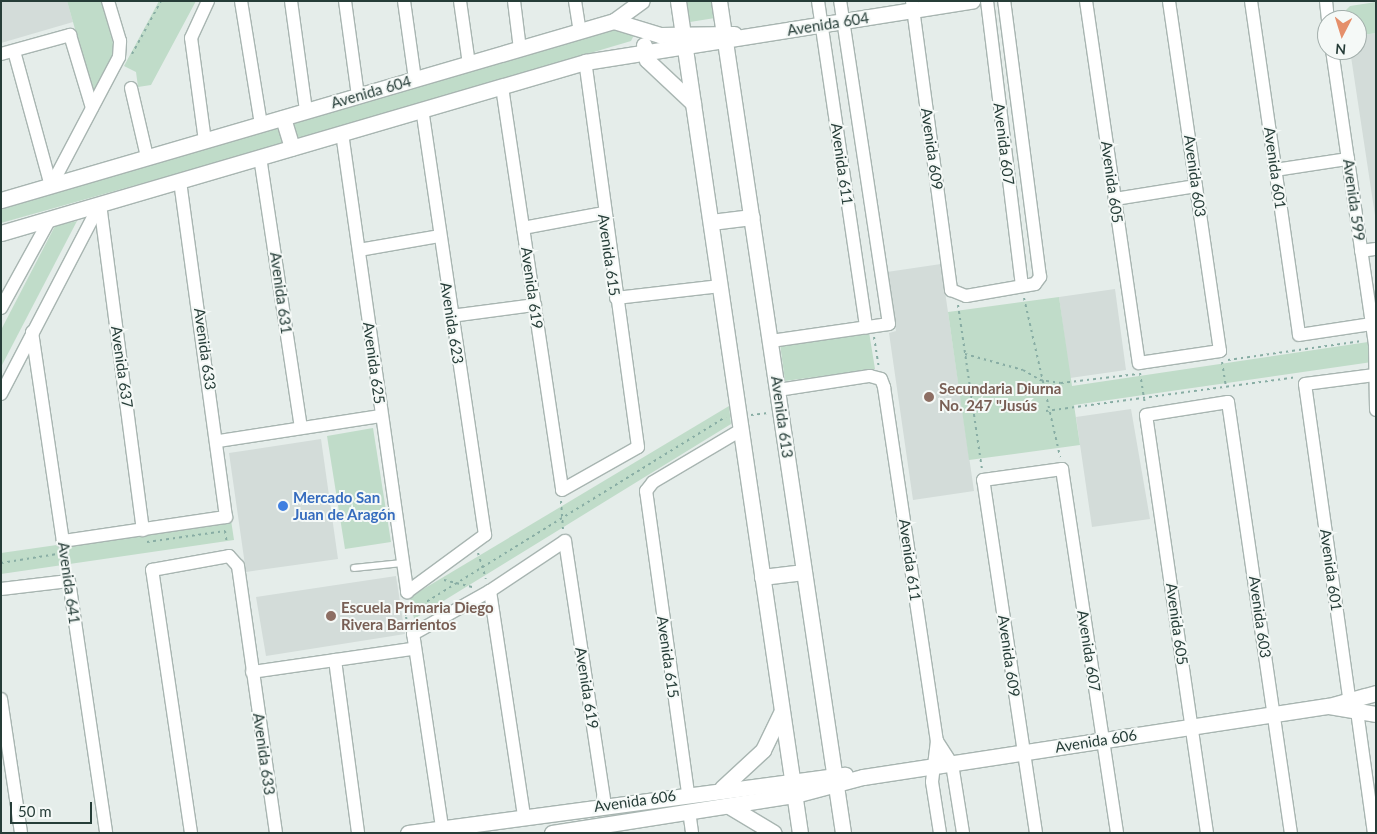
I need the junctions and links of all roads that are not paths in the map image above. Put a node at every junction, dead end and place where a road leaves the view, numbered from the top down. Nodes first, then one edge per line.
1 (108, 1) edge
2 (208, 1) edge
3 (241, 1) edge
4 (292, 1) edge
5 (344, 1) edge
6 (404, 1) edge
7 (460, 1) edge
8 (514, 1) edge
9 (575, 1) edge
10 (642, 1) edge
11 (678, 1) edge
12 (719, 1) edge
13 (818, 1) edge
14 (840, 1) edge
15 (972, 1) edge
16 (987, 1) edge
17 (1004, 1) edge
18 (1086, 1) edge
19 (1169, 1) edge
20 (1251, 1) edge
21 (913, 6) edge
22 (614, 21) junction
23 (842, 22) junction
24 (821, 26) junction
25 (580, 31) junction
26 (645, 31) junction
27 (725, 37) junction
28 (684, 42) junction
29 (520, 49) junction
30 (8, 52) edge
31 (644, 53) junction
32 (1333, 60) edge
33 (585, 62) junction
34 (469, 64) junction
35 (415, 79) junction
36 (502, 87) junction
37 (131, 88) dead end
38 (358, 96) junction
39 (694, 104) junction
40 (92, 108) junction
41 (422, 110) junction
42 (306, 111) junction
43 (283, 118) junction
44 (261, 124) junction
45 (342, 133) junction
46 (205, 141) junction
47 (292, 148) junction
48 (260, 157) junction
49 (147, 158) junction
50 (1348, 159) junction
51 (1275, 170) junction
52 (180, 181) junction
53 (51, 186) junction
54 (1196, 186) junction
55 (1115, 199) junction
56 (1, 200) edge
57 (100, 204) junction
58 (603, 213) junction
59 (752, 217) junction
60 (50, 219) junction
61 (711, 222) junction
62 (523, 228) junction
63 (1, 233) edge
64 (439, 236) junction
65 (1376, 249) edge
66 (358, 250) junction
67 (1361, 251) junction
68 (720, 286) junction
69 (1022, 286) junction
70 (616, 298) junction
71 (534, 305) junction
72 (1, 308) edge
73 (451, 316) junction
74 (1372, 324) junction
75 (869, 327) junction
76 (32, 332) junction
77 (771, 341) junction
78 (1376, 345) edge
79 (1139, 364) joint
80 (1374, 375) junction
81 (778, 390) junction
82 (1, 394) edge
83 (1376, 410) edge
84 (1146, 415) joint
85 (381, 416) junction
86 (740, 424) junction
87 (301, 428) junction
88 (219, 441) junction
89 (983, 480) joint
90 (562, 490) joint
91 (143, 530) junction
92 (402, 563) junction
93 (354, 568) dead end
94 (804, 572) junction
95 (762, 577) junction
96 (1, 589) edge
97 (490, 591) junction
98 (407, 592) joint
99 (412, 649) junction
100 (335, 660) junction
101 (252, 672) junction
102 (1376, 693) edge
103 (1349, 697) junction
104 (1, 699) edge
105 (1329, 706) junction
106 (1357, 711) junction
107 (782, 712) junction
108 (1274, 714) junction
109 (1376, 714) edge
110 (1192, 727) junction
111 (1103, 740) junction
112 (937, 741) junction
113 (1024, 752) junction
114 (952, 764) junction
115 (932, 766) junction
116 (792, 779) junction
117 (836, 781) junction
118 (740, 786) junction
119 (720, 789) junction
120 (688, 793) junction
121 (795, 795) junction
122 (736, 805) junction
123 (605, 806) junction
124 (689, 811) junction
125 (524, 815) junction
126 (442, 828) junction
127 (611, 828) edge
128 (21, 833) edge
129 (106, 833) edge
130 (191, 833) edge
131 (276, 833) edge
132 (358, 833) edge
133 (408, 833) edge
134 (552, 833) edge
135 (692, 833) edge
136 (774, 833) edge
137 (800, 833) edge
138 (843, 833) edge
139 (940, 833) edge
140 (963, 833) edge
141 (1036, 833) edge
142 (1117, 833) edge
143 (1207, 833) edge
144 (1291, 833) edge
145 (1374, 833) edge

1 - 40 street
2 - 46 street
3 - 44 street
4 - 42 street
5 - 38 street
6 - 35 street
7 - 34 street
8 - 29 street
9 - 25 street
10 - 22 street
11 - 28 street
12 - 27 street, Avenida 613
13 - 24 street, Avenida 611
14 - 23 street, Avenida 611
15 - 21 street, Avenida 604
16 - 69 street, Avenida 607
17 - 69 street, Avenida 607
18 - 55 street, Avenida 605
19 - 54 street, Avenida 603
20 - 51 street, Avenida 601
21 - 23 street, Avenida 604
21 - 69 street, Avenida 609
22 - 25 street, Avenida 604
22 - 26 street, Avenida 604
23 - 24 street, Avenida 604
23 - 75 street, Avenida 611
24 - 27 street, Avenida 604
24 - 75 street, Avenida 611
25 - 29 street, Avenida 604
26 - 28 street, Avenida 604
26 - 31 street
27 - 28 street, Avenida 604
27 - 59 street, Avenida 613
28 - 31 street, Avenida 604
28 - 39 street
29 - 34 street, Avenida 604
30 - 40 street
30 - 53 street
31 - 33 street, Avenida 604
31 - 39 street
32 - 50 street, Avenida 599
33 - 36 street, Avenida 604
33 - 58 street, Avenida 615
34 - 35 street, Avenida 604
35 - 38 street, Avenida 604
36 - 41 street, Avenida 604
36 - 62 street, Avenida 619
37 - 49 street
38 - 42 street, Avenida 604
39 - 61 street
40 - 53 street
41 - 45 street, Avenida 604
41 - 64 street, Avenida 623
42 - 43 street, Avenida 604
43 - 44 street, Avenida 604
43 - 47 street
44 - 46 street, Avenida 604
45 - 47 street, Avenida 604
45 - 66 street, Avenida 625
46 - 49 street, Avenida 604
47 - 48 street, Avenida 604
48 - 52 street, Avenida 604
48 - 87 street, Avenida 631
49 - 53 street, Avenida 604
50 - 51 street
50 - 67 street, Avenida 599
51 - 74 street, Avenida 601
52 - 57 street, Avenida 604
52 - 88 street, Avenida 633
53 - 56 street, Avenida 604
54 - 55 street
54 - 79 street, Avenida 603
55 - 79 street, Avenida 605
57 - 60 street, Avenida 604
57 - 76 street
57 - 91 street, Avenida 637
58 - 62 street
58 - 70 street, Avenida 615
59 - 61 street
59 - 77 street, Avenida 613
60 - 63 street, Avenida 604
60 - 72 street
61 - 68 street
62 - 71 street, Avenida 619
64 - 66 street
64 - 73 street, Avenida 623
65 - 67 street
66 - 85 street, Avenida 625
67 - 74 street, Avenida 599
68 - 70 street
68 - 86 street
70 - 90 street, Avenida 615
71 - 73 street
71 - 90 street, Avenida 619
73 - 98 street, Avenida 623
74 - 78 street, Avenida 599
75 - 77 street
76 - 82 street
76 - 91 street, Avenida 641
77 - 81 street, Avenida 613
78 - 80 street, Avenida 599
80 - 83 street, Avenida 599
80 - 103 street, Avenida 601
81 - 94 street, Avenida 613
81 - 112 street, Avenida 611
84 - 108 street, Avenida 603
84 - 110 street, Avenida 605
85 - 87 street
85 - 92 street, Avenida 625
86 - 95 street
86 - 120 street, Avenida 615
87 - 88 street
88 - 91 street, Avenida 633
89 - 111 street, Avenida 607
89 - 113 street, Avenida 609
92 - 93 lane
92 - 98 street, Avenida 625
94 - 95 street
94 - 117 street, Avenida 613
95 - 107 street
96 - 129 street, Avenida 641
97 - 99 street
97 - 123 street, Avenida 619
97 - 125 street
99 - 100 street
99 - 126 street
100 - 101 street
100 - 132 street
101 - 130 street, Avenida 633
101 - 131 street, Avenida 633
102 - 103 street, Avenida 606
103 - 105 street, Avenida 606
104 - 128 street
105 - 106 street, Avenida 606
105 - 108 street, Avenida 606
106 - 109 street, Avenida 606
106 - 145 street
107 - 116 street
107 - 119 street
108 - 110 street, Avenida 606
108 - 144 street, Avenida 603
110 - 111 street, Avenida 606
110 - 143 street, Avenida 605
111 - 113 street, Avenida 606
111 - 142 street, Avenida 607
112 - 114 street, Avenida 611
112 - 115 street, Avenida 611
113 - 114 street, Avenida 606
113 - 141 street, Avenida 609
114 - 115 street, Avenida 606
114 - 140 street, Avenida 611
115 - 117 street, Avenida 606
115 - 139 street, Avenida 611
116 - 117 street, Avenida 606
116 - 118 street, Avenida 606
116 - 121 street
117 - 121 street, Avenida 606
117 - 138 street, Avenida 613
118 - 119 street, Avenida 606
118 - 122 street
119 - 120 street, Avenida 606
120 - 123 street, Avenida 606
121 - 122 street, Avenida 606
121 - 137 street
122 - 124 street, Avenida 606
122 - 136 street
123 - 125 street, Avenida 606
124 - 127 street, Avenida 606
124 - 135 street
125 - 126 street, Avenida 606
126 - 133 street, Avenida 606
127 - 134 street, Avenida 606

